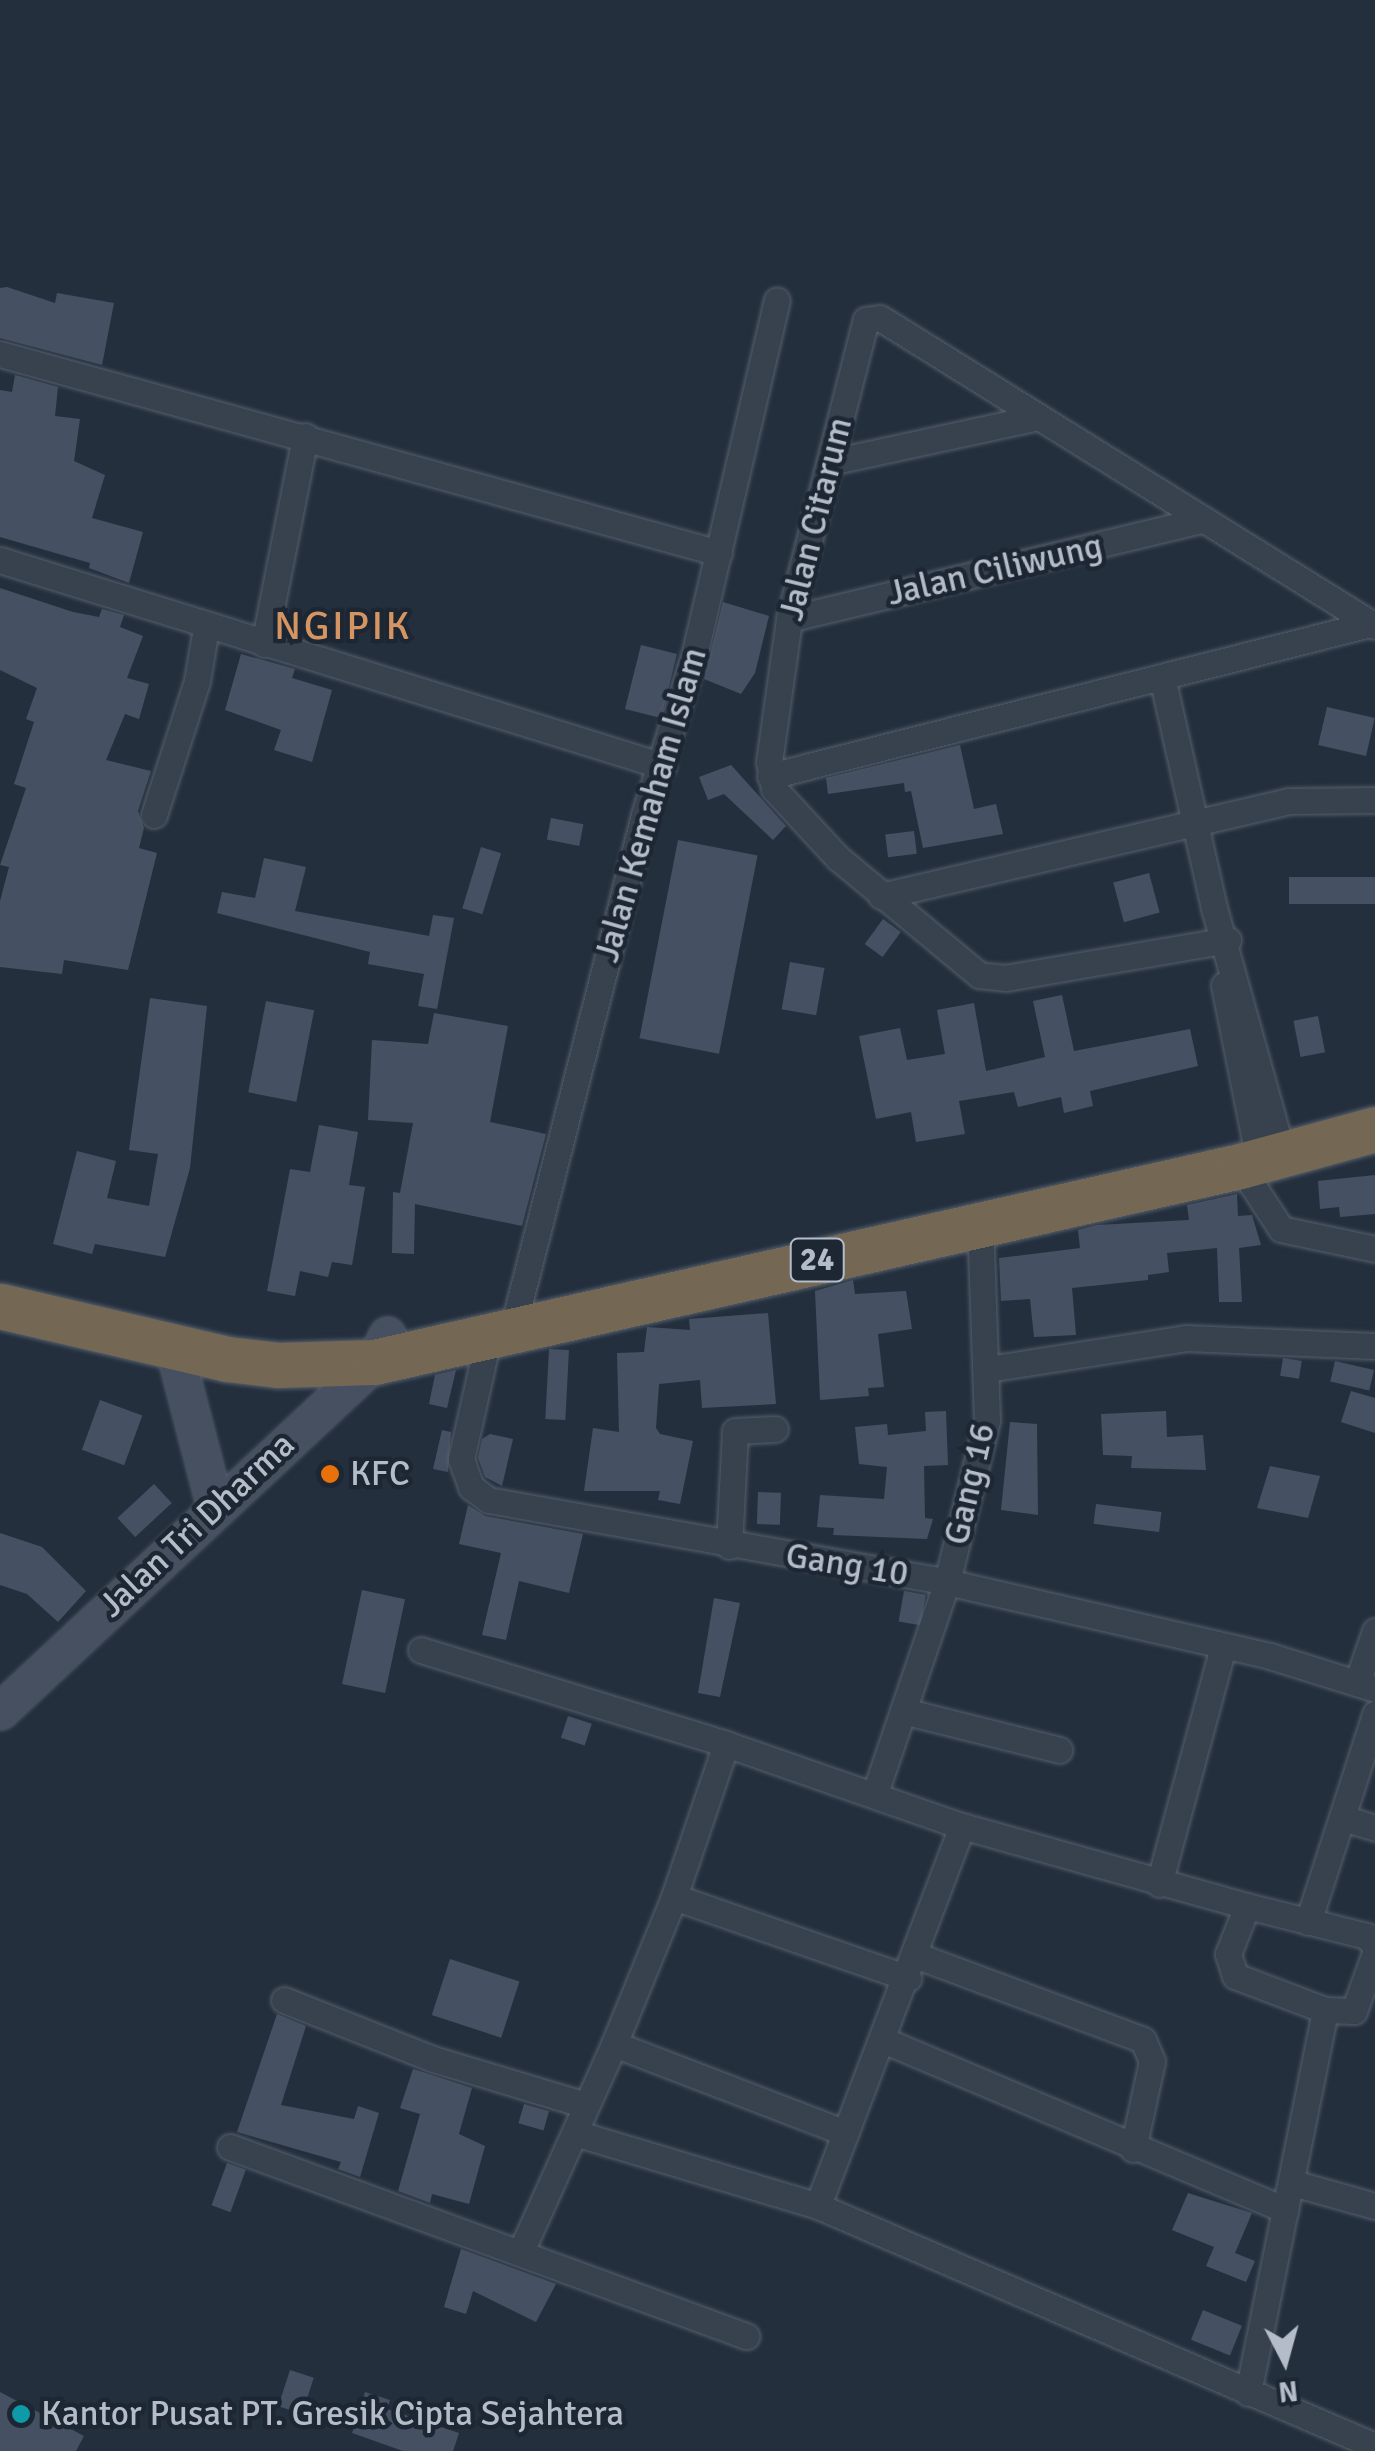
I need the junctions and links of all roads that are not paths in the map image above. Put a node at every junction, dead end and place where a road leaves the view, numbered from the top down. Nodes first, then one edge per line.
1 (776, 300) dead end
2 (0, 354) edge
3 (1034, 418) junction
4 (305, 436) junction
5 (831, 462) junction
6 (1201, 520) junction
7 (719, 553) junction
8 (0, 560) edge
9 (789, 619) junction
10 (1372, 625) edge
11 (206, 628) junction
12 (264, 644) junction
13 (1162, 677) junction
14 (663, 766) junction
15 (770, 776) junction
16 (1375, 800) edge
17 (154, 814) dead end
18 (1197, 821) junction
19 (881, 896) junction
20 (1220, 934) junction
21 (1375, 1105) edge
22 (1375, 1129) edge
23 (1262, 1148) junction
24 (980, 1222) junction
25 (1375, 1248) edge
26 (0, 1277) edge
27 (0, 1306) edge
28 (504, 1321) junction
29 (172, 1334) junction
30 (1375, 1346) edge
31 (381, 1348) junction
32 (988, 1368) junction
33 (776, 1429) dead end
34 (216, 1506) junction
35 (730, 1546) junction
36 (947, 1582) junction
37 (1375, 1631) edge
38 (1224, 1646) junction
39 (421, 1650) dead end
40 (1366, 1686) edge
41 (0, 1710) edge
42 (903, 1711) junction
43 (1375, 1714) edge
44 (726, 1744) junction
45 (1059, 1750) dead end
46 (875, 1794) junction
47 (1343, 1818) junction
48 (962, 1826) junction
49 (1375, 1828) edge
50 (1160, 1884) junction
51 (674, 1897) junction
52 (1247, 1906) junction
53 (1308, 1922) junction
54 (1375, 1946) edge
55 (1375, 1954) edge
56 (912, 1967) junction
57 (284, 2000) dead end
58 (1326, 2010) junction
59 (883, 2040) junction
60 (614, 2044) junction
61 (586, 2105) junction
62 (575, 2133) junction
63 (846, 2133) junction
64 (230, 2146) dead end
65 (1133, 2149) junction
66 (1293, 2183) junction
67 (818, 2206) junction
68 (1375, 2206) edge
69 (1286, 2210) junction
70 (522, 2249) junction
71 (746, 2336) dead end
72 (1248, 2393) junction
73 (1375, 2446) edge

1 - 7 street, Jalan Kemaham Islam
2 - 4 street
3 - 5 street
3 - 5 street, Jalan Citarum
3 - 6 street, Jalan Citarum
4 - 7 street
4 - 12 street
5 - 9 street, Jalan Citarum
6 - 9 street, Jalan Ciliwung
6 - 10 street, Jalan Citarum
7 - 14 street, Jalan Kemaham Islam
8 - 11 street
9 - 15 street, Jalan Citarum
10 - 13 street
11 - 12 street
11 - 17 street
12 - 14 street
13 - 15 street
13 - 18 street
14 - 28 street, Jalan Kemaham Islam
15 - 19 street
16 - 18 street
18 - 19 street
18 - 20 street
19 - 20 street
20 - 23 street
21 - 23 highway, 24
22 - 23 highway, 24
23 - 24 highway, 24
23 - 25 street
23 - 28 highway, 24
24 - 28 highway, 24
24 - 32 street, Gang 16
26 - 29 highway, 24
27 - 29 highway, 24
28 - 31 highway, 24
28 - 35 street, Gang 10
29 - 31 highway, 24
29 - 34 main road
30 - 32 street
31 - 34 main road, Jalan Tri Dharma
32 - 36 street, Gang 16
33 - 35 street
34 - 41 main road, Jalan Tri Dharma
35 - 36 street, Gang 10
36 - 38 street, Gang 10
36 - 42 street, Gang 16
37 - 40 street
38 - 40 street, Gang 10
38 - 50 street
39 - 44 street
42 - 45 street
42 - 46 street, Gang 16
43 - 47 street
44 - 46 street
44 - 51 street
46 - 48 street
47 - 49 street
47 - 53 street
48 - 50 street
48 - 56 street
50 - 52 street
51 - 56 street
51 - 60 street
52 - 53 street
52 - 58 street
53 - 54 street
55 - 58 street
56 - 59 street
56 - 65 street
57 - 61 street
58 - 66 street
59 - 63 street
59 - 65 street
60 - 61 street
60 - 63 street
61 - 62 street
62 - 67 street
62 - 70 street
63 - 67 street
64 - 70 street
65 - 69 street
66 - 68 street
66 - 69 street
67 - 72 street
69 - 72 street
70 - 71 street
72 - 73 street

